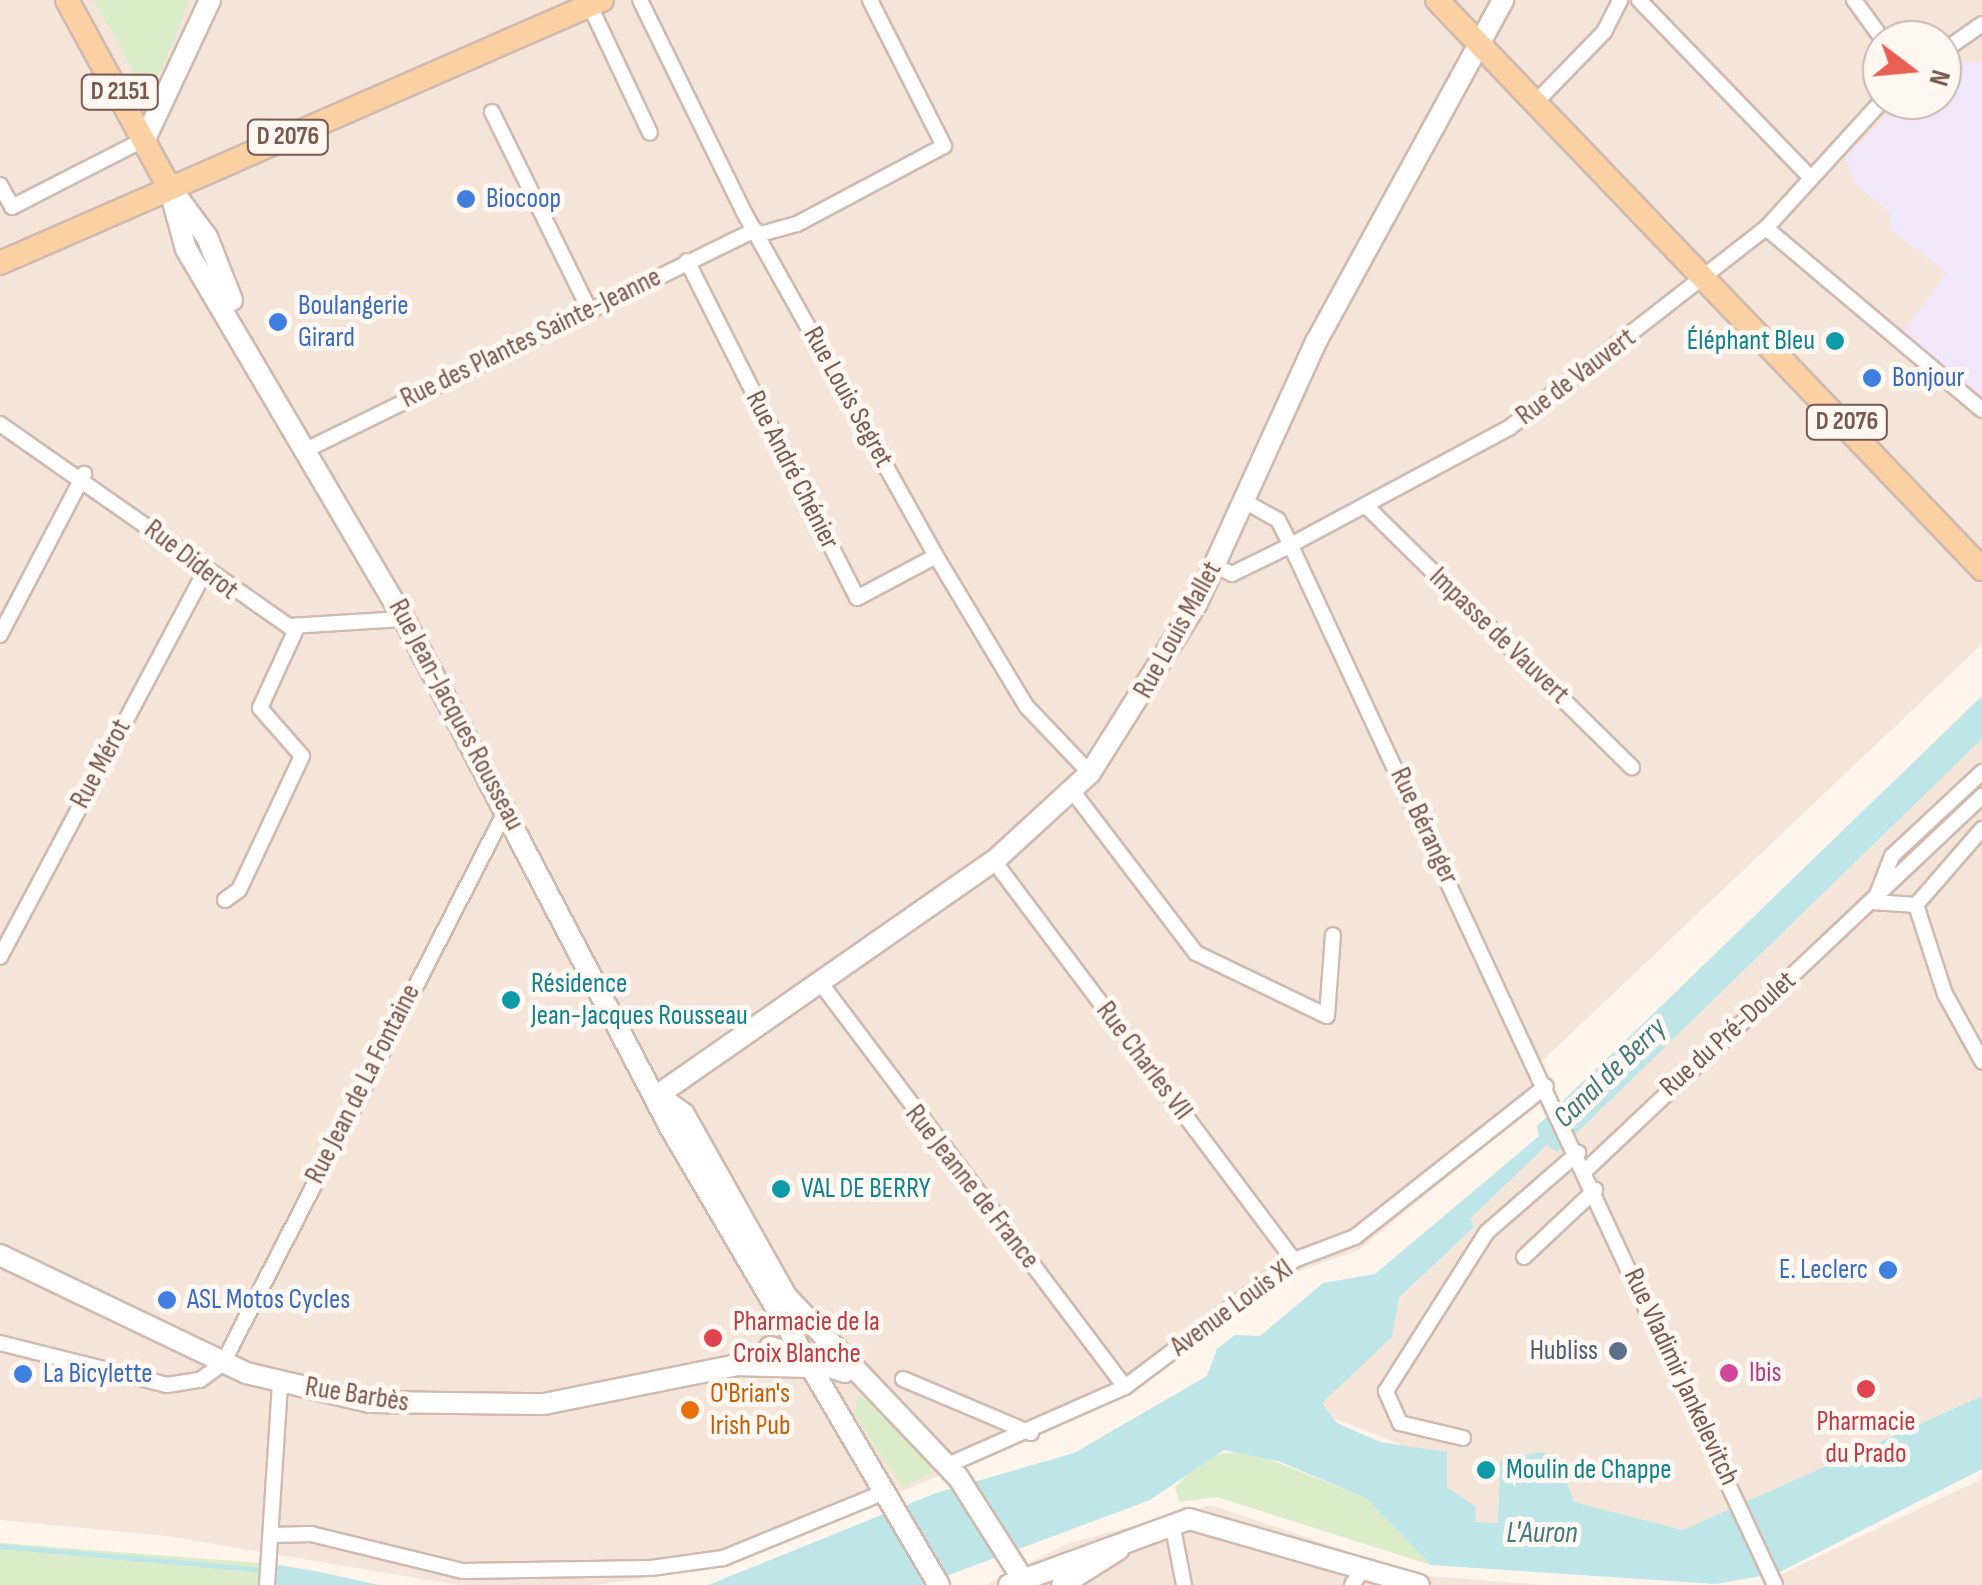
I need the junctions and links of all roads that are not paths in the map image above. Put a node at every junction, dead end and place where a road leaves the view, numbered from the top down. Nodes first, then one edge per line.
1 (66, 0) edge
2 (210, 0) edge
3 (640, 0) edge
4 (870, 0) edge
5 (1436, 0) edge
6 (1503, 0) edge
7 (1620, 0) edge
8 (1639, 0) edge
9 (596, 3) edge
10 (1478, 42) junction
11 (1536, 102) junction
12 (492, 112) dead end
13 (1864, 120) edge
14 (650, 133) dead end
15 (146, 140) junction
16 (1810, 177) junction
17 (0, 184) edge
18 (169, 187) junction
19 (1766, 228) junction
20 (756, 233) junction
21 (688, 261) junction
22 (0, 263) edge
23 (1708, 278) junction
24 (590, 311) junction
25 (1982, 410) edge
26 (0, 424) edge
27 (308, 449) junction
28 (84, 474) junction
29 (1242, 500) junction
30 (1366, 506) junction
31 (1290, 546) junction
32 (936, 556) junction
33 (1216, 566) junction
34 (1982, 570) edge
35 (204, 572) junction
36 (404, 618) junction
37 (297, 627) junction
38 (0, 635) edge
39 (1632, 767) dead end
40 (1982, 772) edge
41 (1090, 773) junction
42 (1074, 793) junction
43 (1982, 796) edge
44 (507, 808) junction
45 (1982, 829) edge
46 (994, 861) junction
47 (224, 900) dead end
48 (1874, 902) junction
49 (1916, 905) junction
50 (1333, 935) dead end
51 (0, 957) edge
52 (822, 985) junction
53 (1982, 1061) edge
54 (1546, 1086) junction
55 (658, 1095) junction
56 (1576, 1148) junction
57 (1586, 1170) junction
58 (1595, 1190) junction
59 (0, 1255) edge
60 (1524, 1258) dead end
61 (1294, 1260) junction
62 (802, 1316) junction
63 (0, 1343) edge
64 (787, 1348) junction
65 (223, 1363) junction
66 (903, 1379) dead end
67 (865, 1382) junction
68 (280, 1383) junction
69 (1125, 1387) junction
70 (834, 1401) junction
71 (1031, 1433) junction
72 (1463, 1438) dead end
73 (953, 1471) junction
74 (889, 1498) junction
75 (1172, 1523) junction
76 (271, 1535) junction
77 (1142, 1535) junction
78 (1376, 1575) edge
79 (1016, 1583) edge
80 (267, 1585) edge
81 (939, 1585) edge
82 (1062, 1585) edge
83 (1184, 1585) edge
84 (1352, 1585) edge
85 (1419, 1585) edge
86 (1775, 1585) edge

1 - 15 main road, D 2151
2 - 15 main road
3 - 20 street, Rue Louis Segret
4 - 20 street, Rue des Plantes Sainte-Jeanne
5 - 10 main road, D 2076
6 - 10 main road, Rue Louis Mallet
7 - 11 street
8 - 16 street
9 - 14 street
9 - 18 main road, D 2076
10 - 11 main road, D 2076
10 - 29 main road, Rue Louis Mallet
11 - 23 main road, D 2076
12 - 24 street
13 - 16 street, Rue de Vauvert
15 - 17 street
15 - 18 main road, D 2151
16 - 19 street, Rue de Vauvert
18 - 22 main road, D 2076
18 - 27 main road, Rue Jean-Jacques Rousseau
19 - 23 street, Rue de Vauvert
19 - 25 street
20 - 21 street, Rue des Plantes Sainte-Jeanne
20 - 32 street, Rue Louis Segret
21 - 24 street, Rue des Plantes Sainte-Jeanne
21 - 32 street, Rue André Chénier
23 - 30 street, Rue de Vauvert
23 - 34 main road, D 2076
24 - 27 street, Rue des Plantes Sainte-Jeanne
26 - 28 street, Rue Diderot
27 - 36 main road, Rue Jean-Jacques Rousseau
28 - 35 street, Rue Diderot
28 - 38 street
29 - 31 street, Rue Béranger
29 - 33 main road, Rue Louis Mallet
30 - 31 street, Rue de Vauvert
30 - 39 street, Impasse de Vauvert
31 - 33 street, Rue de Vauvert
31 - 54 street, Rue Béranger
32 - 41 street, Rue Louis Segret
33 - 41 main road, Rue Louis Mallet
35 - 37 street, Rue Diderot
35 - 51 street, Rue Mérot
36 - 37 street
36 - 44 main road, Rue Jean-Jacques Rousseau
37 - 47 street
40 - 48 street, Rue du Pré-Doulet
41 - 42 main road, Rue Louis Mallet
42 - 46 main road, Rue Louis Mallet
42 - 50 street
43 - 48 street, Rue du Pré-Doulet
44 - 55 main road, Rue Jean-Jacques Rousseau
44 - 65 street, Rue Jean de La Fontaine
45 - 49 street
46 - 52 main road, Rue Louis Mallet
46 - 61 street, Rue Charles VII
48 - 49 street
48 - 57 street, Rue du Pré-Doulet
49 - 53 street
52 - 55 main road, Rue Louis Mallet
52 - 69 street, Rue Jeanne de France
54 - 56 street, Rue Béranger
54 - 61 street, Avenue Louis XI
55 - 62 main road, Rue Jean-Jacques Rousseau
55 - 64 main road, Rue Jean-Jacques Rousseau
56 - 57 street, Rue Béranger
56 - 72 street
57 - 58 street, Rue Vladimir Jankelevitch
58 - 60 street
58 - 86 street, Rue Vladimir Jankelevitch
59 - 65 main road, Rue Barbès
61 - 69 street, Avenue Louis XI
62 - 64 main road
62 - 67 main road, Rue Jean-Jacques Rousseau
63 - 65 street
64 - 67 main road, Rue Jean-Jacques Rousseau
64 - 68 main road, Rue Barbès
64 - 70 main road, Rue Jean-Jacques Rousseau
65 - 68 main road, Rue Barbès
66 - 71 street
67 - 70 main road
67 - 73 main road, Rue Jean-Jacques Rousseau
68 - 76 street
69 - 71 street, Avenue Louis XI
70 - 74 main road, Rue Jean-Jacques Rousseau
71 - 73 street, Avenue Louis XI
73 - 79 main road, Rue Jean-Jacques Rousseau
74 - 76 street
74 - 81 main road, Rue Jean-Jacques Rousseau
75 - 77 main road
75 - 78 main road
75 - 83 street
76 - 80 street
77 - 79 main road
77 - 82 main road
78 - 84 street
78 - 85 main road

